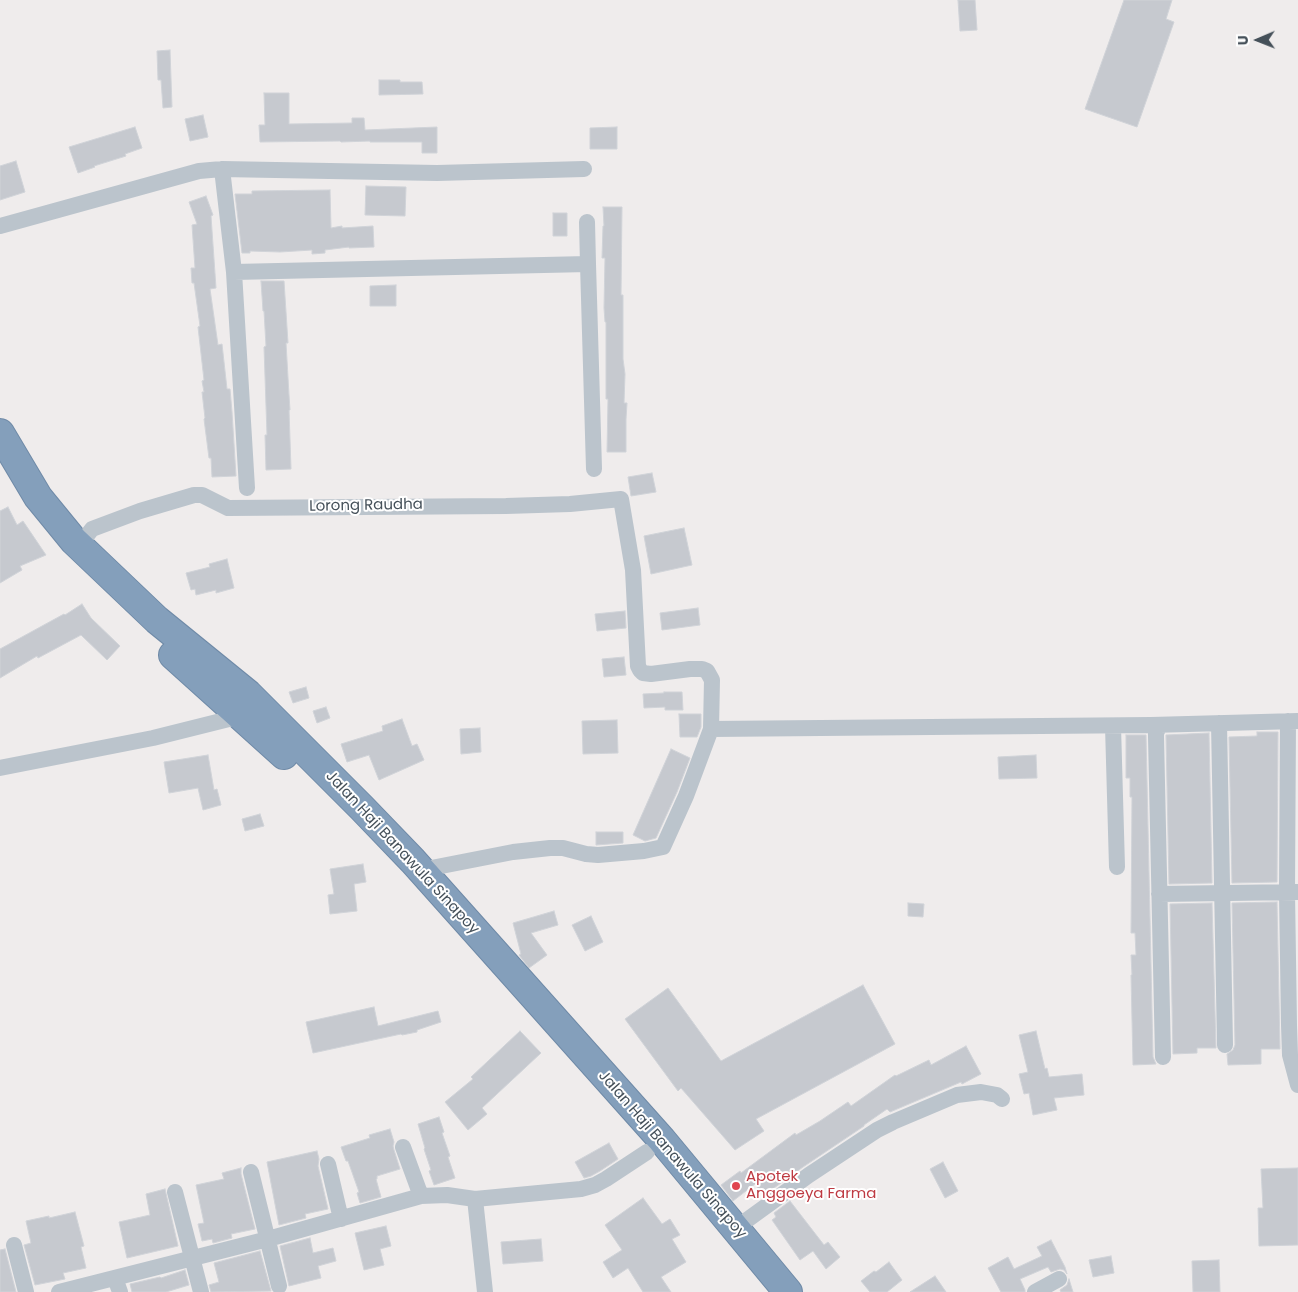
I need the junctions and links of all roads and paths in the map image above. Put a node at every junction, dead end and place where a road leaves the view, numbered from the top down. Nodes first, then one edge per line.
1 (222, 169) junction
2 (584, 169) dead end
3 (587, 222) dead end
4 (0, 226) edge
5 (588, 264) junction
6 (234, 272) junction
7 (0, 433) edge
8 (0, 467) edge
9 (594, 469) dead end
10 (247, 488) dead end
11 (79, 546) junction
12 (241, 716) junction
13 (1293, 721) edge
14 (1219, 723) junction
15 (1160, 725) junction
16 (1113, 726) junction
17 (711, 729) junction
18 (0, 768) edge
19 (1117, 867) dead end
20 (421, 870) junction
21 (1293, 892) edge
22 (1160, 894) junction
23 (1222, 894) junction
24 (1225, 1045) dead end
25 (1163, 1057) dead end
26 (1298, 1085) edge
27 (1002, 1099) dead end
28 (403, 1147) dead end
29 (647, 1152) junction
30 (328, 1164) dead end
31 (251, 1172) dead end
32 (175, 1192) dead end
33 (421, 1196) junction
34 (475, 1199) junction
35 (341, 1219) junction
36 (736, 1228) junction
37 (268, 1239) junction
38 (14, 1245) dead end
39 (192, 1258) junction
40 (1059, 1279) dead end
41 (117, 1285) edge
42 (279, 1286) dead end
43 (26, 1292) edge
44 (59, 1292) edge
45 (201, 1292) edge
46 (485, 1292) edge
47 (765, 1292) edge
48 (788, 1292) edge
49 (1035, 1292) edge

1 - 2 street
1 - 4 street
1 - 6 street
3 - 5 street
5 - 6 street
5 - 9 street
6 - 10 street
7 - 11 highway, Jalan Haji Banawula Sinapoy
8 - 12 highway, Jalan Haji Banawula Sinapoy
11 - 17 street, Lorong Raudha
11 - 20 highway, Jalan Haji Banawula Sinapoy
12 - 18 street
12 - 29 highway, Jalan Haji Banawula Sinapoy
13 - 14 street
13 - 21 street
14 - 15 street
14 - 23 street
15 - 16 street
15 - 22 street
16 - 17 street
16 - 19 street
17 - 20 street
20 - 36 highway, Jalan Haji Banawula Sinapoy
21 - 23 street
21 - 26 street
22 - 23 street
22 - 25 street
23 - 24 street
27 - 36 street
28 - 33 street
29 - 34 street
29 - 47 highway, Jalan Haji Banawula Sinapoy
30 - 35 street
31 - 37 street
32 - 39 street
33 - 34 street
33 - 35 street
34 - 46 street
35 - 37 street
36 - 48 highway, Jalan Haji Banawula Sinapoy
37 - 39 street
37 - 42 street
38 - 43 street
39 - 41 street
39 - 45 street
40 - 49 street
41 - 44 street

